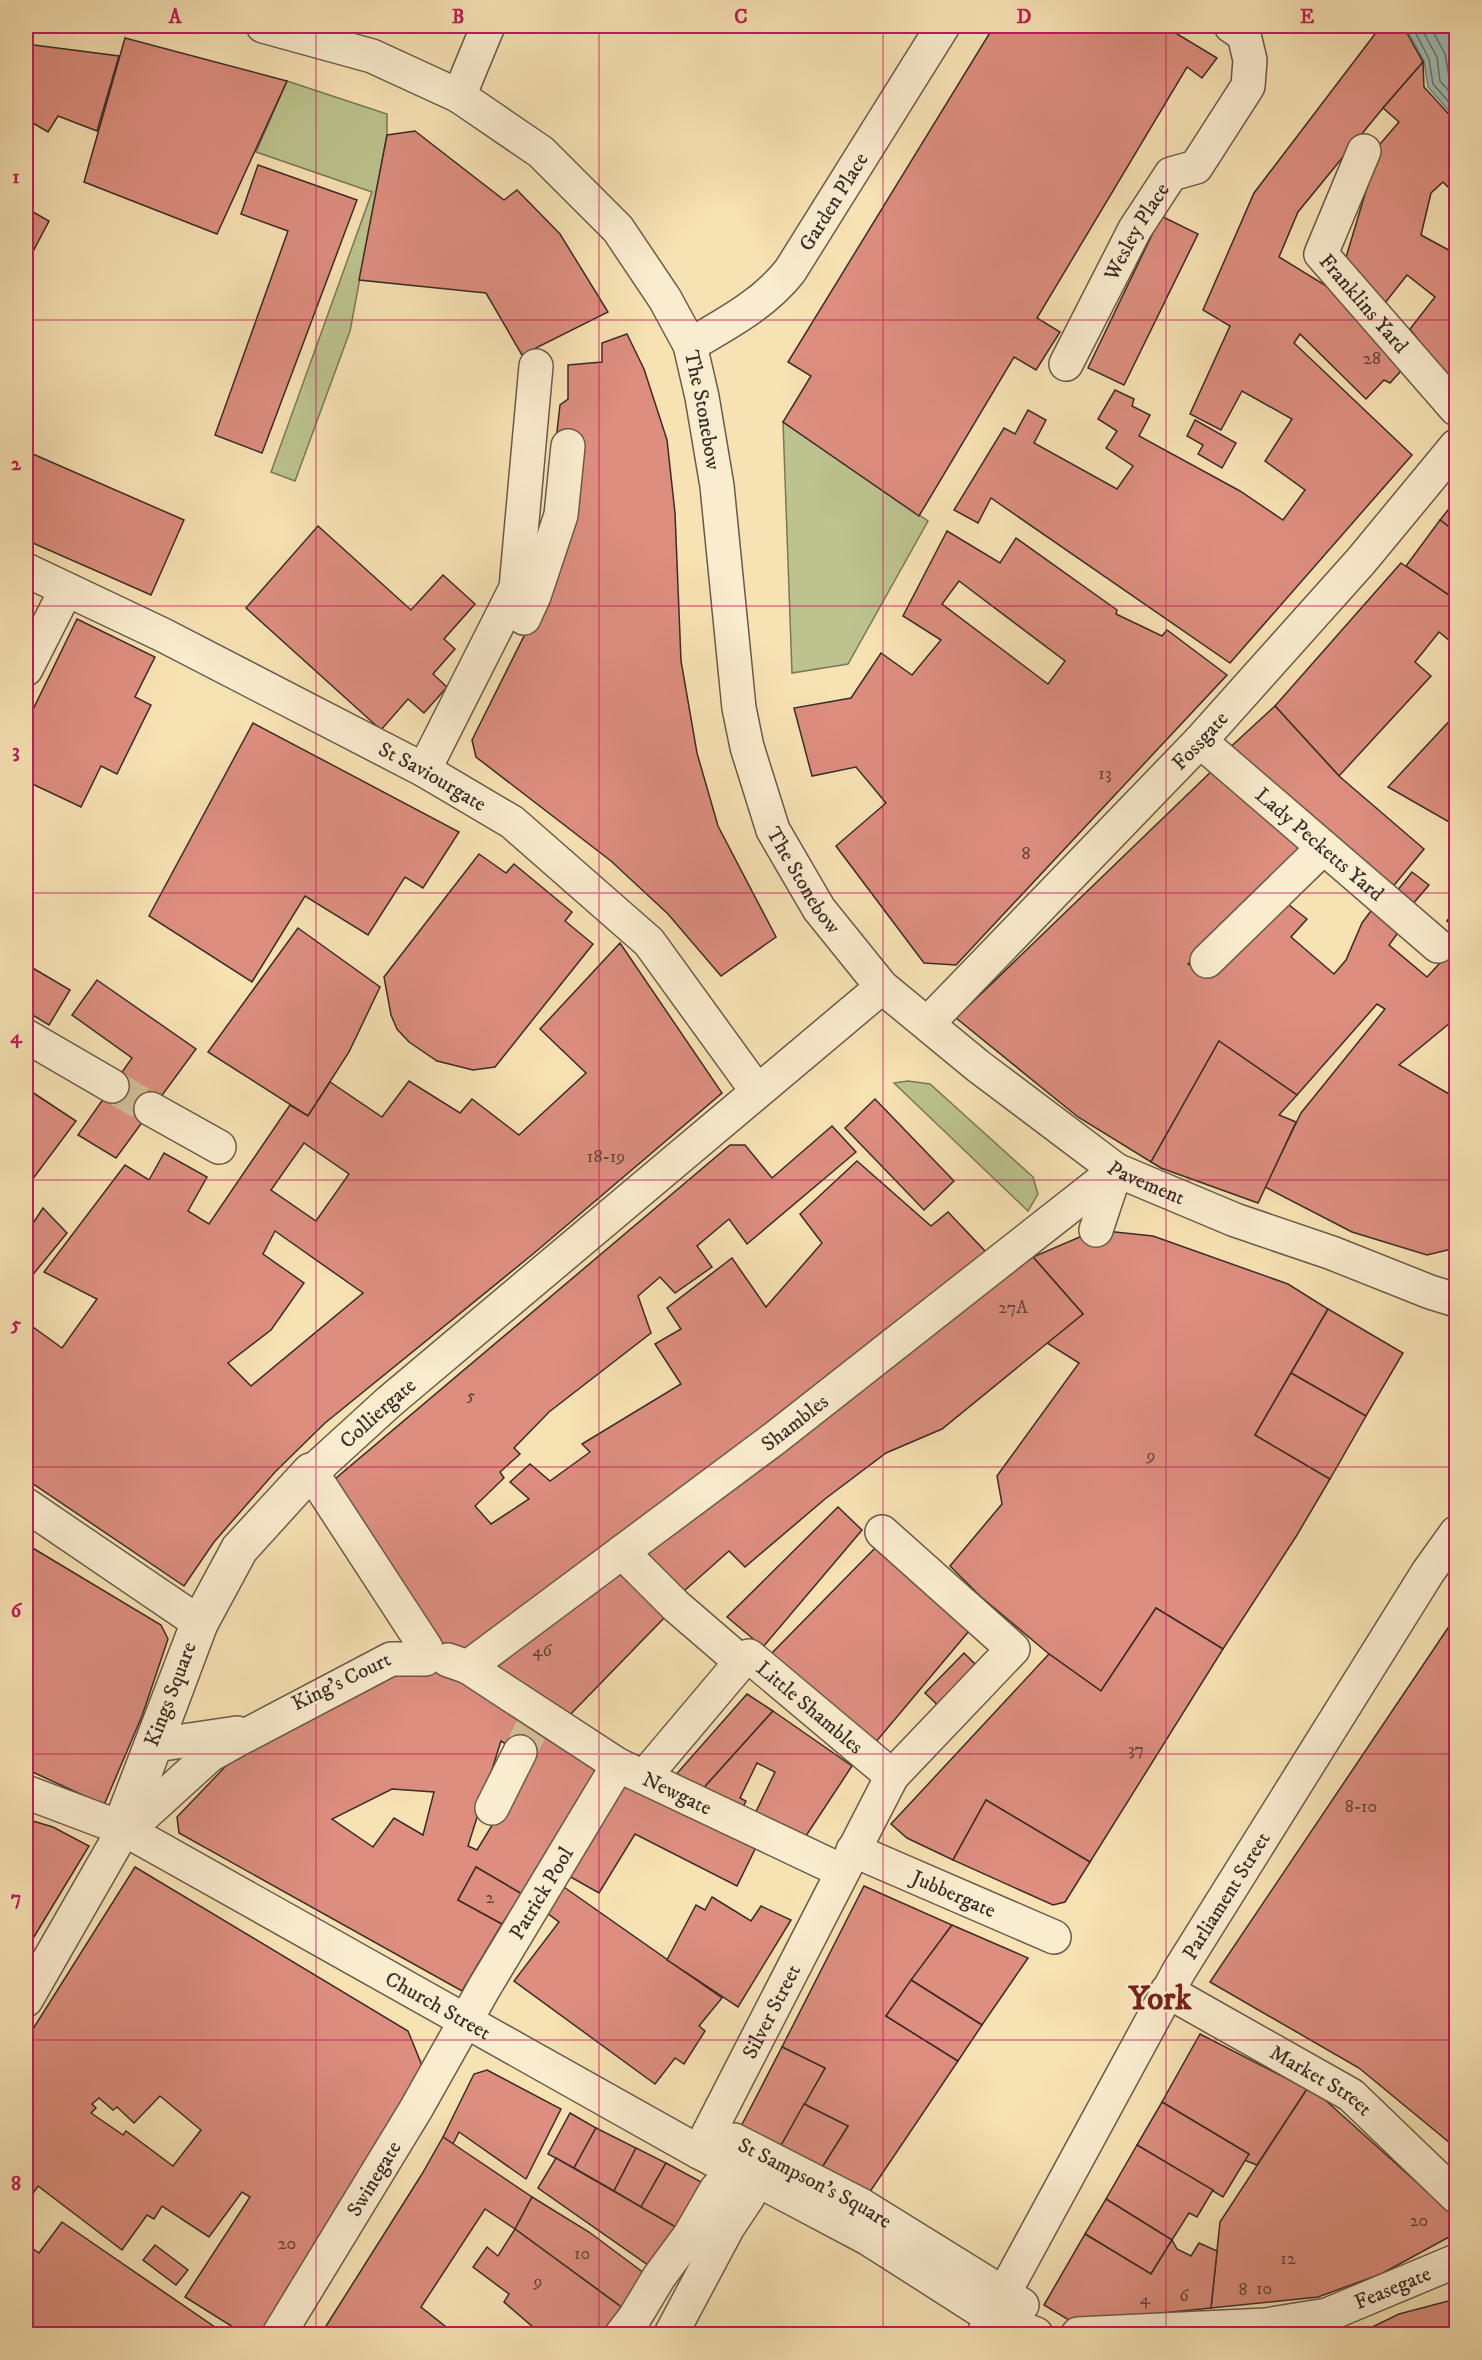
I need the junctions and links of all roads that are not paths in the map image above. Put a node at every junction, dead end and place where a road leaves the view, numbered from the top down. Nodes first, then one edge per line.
1 (263, 26) edge
2 (488, 26) edge
3 (943, 26) edge
4 (1231, 26) edge
5 (459, 96) junction
6 (1364, 151) dead end
7 (690, 345) junction
8 (1066, 364) dead end
9 (536, 366) dead end
10 (1456, 410) edge
11 (568, 446) dead end
12 (1456, 446) edge
13 (26, 570) edge
14 (66, 590) junction
15 (26, 669) edge
16 (1200, 741) junction
17 (431, 774) junction
18 (1323, 848) junction
19 (1438, 946) dead end
20 (1207, 961) dead end
21 (882, 987) junction
22 (928, 1023) junction
23 (26, 1036) edge
24 (98, 1078) tunnel mouth
25 (757, 1091) junction
26 (151, 1109) tunnel mouth
27 (219, 1147) dead end
28 (1116, 1170) junction
29 (1096, 1230) dead end
30 (1456, 1300) edge
31 (311, 1473) junction
32 (26, 1505) edge
33 (882, 1532) dead end
34 (1456, 1533) edge
35 (622, 1552) junction
36 (199, 1623) junction
37 (425, 1653) junction
38 (741, 1662) junction
39 (468, 1667) junction
40 (532, 1711) joint
41 (156, 1745) junction
42 (520, 1752) tunnel mouth
43 (631, 1771) junction
44 (892, 1776) junction
45 (26, 1792) edge
46 (492, 1808) dead end
47 (125, 1826) junction
48 (848, 1860) junction
49 (1054, 1937) dead end
50 (1167, 1991) junction
51 (26, 2000) edge
52 (465, 2022) junction
53 (699, 2152) junction
54 (745, 2182) junction
55 (1456, 2196) edge
56 (1456, 2261) edge
57 (993, 2315) edge
58 (1026, 2333) edge
59 (279, 2334) edge
60 (622, 2334) edge
61 (671, 2334) edge
62 (1078, 2334) edge

1 - 5 street, The Stonebow
2 - 5 street
3 - 7 street, Garden Place
4 - 8 street, Wesley Place
5 - 7 street, The Stonebow
6 - 10 street, Franklins Yard
7 - 21 street, The Stonebow
9 - 17 street
11 - 17 street
12 - 16 street, Fossgate
13 - 14 street, St Saviourgate
14 - 15 street
14 - 17 street, St Saviourgate
16 - 18 street, Lady Pecketts Yard
16 - 22 street, Fossgate
17 - 25 street, St Saviourgate
18 - 19 street, Lady Pecketts Yard
18 - 20 street
21 - 22 street, Pavement
21 - 25 street, Colliergate
22 - 28 street, Pavement
23 - 24 street
25 - 31 street, Colliergate
26 - 27 street
28 - 29 street
28 - 30 street, Pavement
28 - 35 street, Shambles
31 - 36 street, Colliergate
31 - 37 street
32 - 36 street
33 - 44 street, Silver Street
34 - 50 street, Parliament Street
35 - 38 street, Little Shambles
35 - 39 street, Shambles
36 - 41 street, Colliergate
36 - 47 street, Kings Square
37 - 39 street, King's Court
37 - 41 street, King's Court
37 - 47 street
38 - 43 street, Patrick Pool
38 - 44 street, Little Shambles
39 - 40 street, King's Court
40 - 43 street, Newgate
41 - 47 street, Colliergate
42 - 46 street
43 - 48 street, Newgate
43 - 52 street, Patrick Pool
44 - 48 street, Silver Street
45 - 47 street, Church Street
47 - 51 street
47 - 52 street, Church Street
48 - 49 street, Jubbergate
48 - 53 street, Silver Street
50 - 55 street, Market Street
50 - 57 street, Parliament Street
52 - 53 street, Church Street
52 - 59 street, Swinegate
53 - 54 street, Church Street
54 - 57 street, Church Street
54 - 57 street, St Sampson's Square
54 - 60 street, St Sampson's Square
54 - 61 street
56 - 62 street, Feasegate
57 - 58 street

